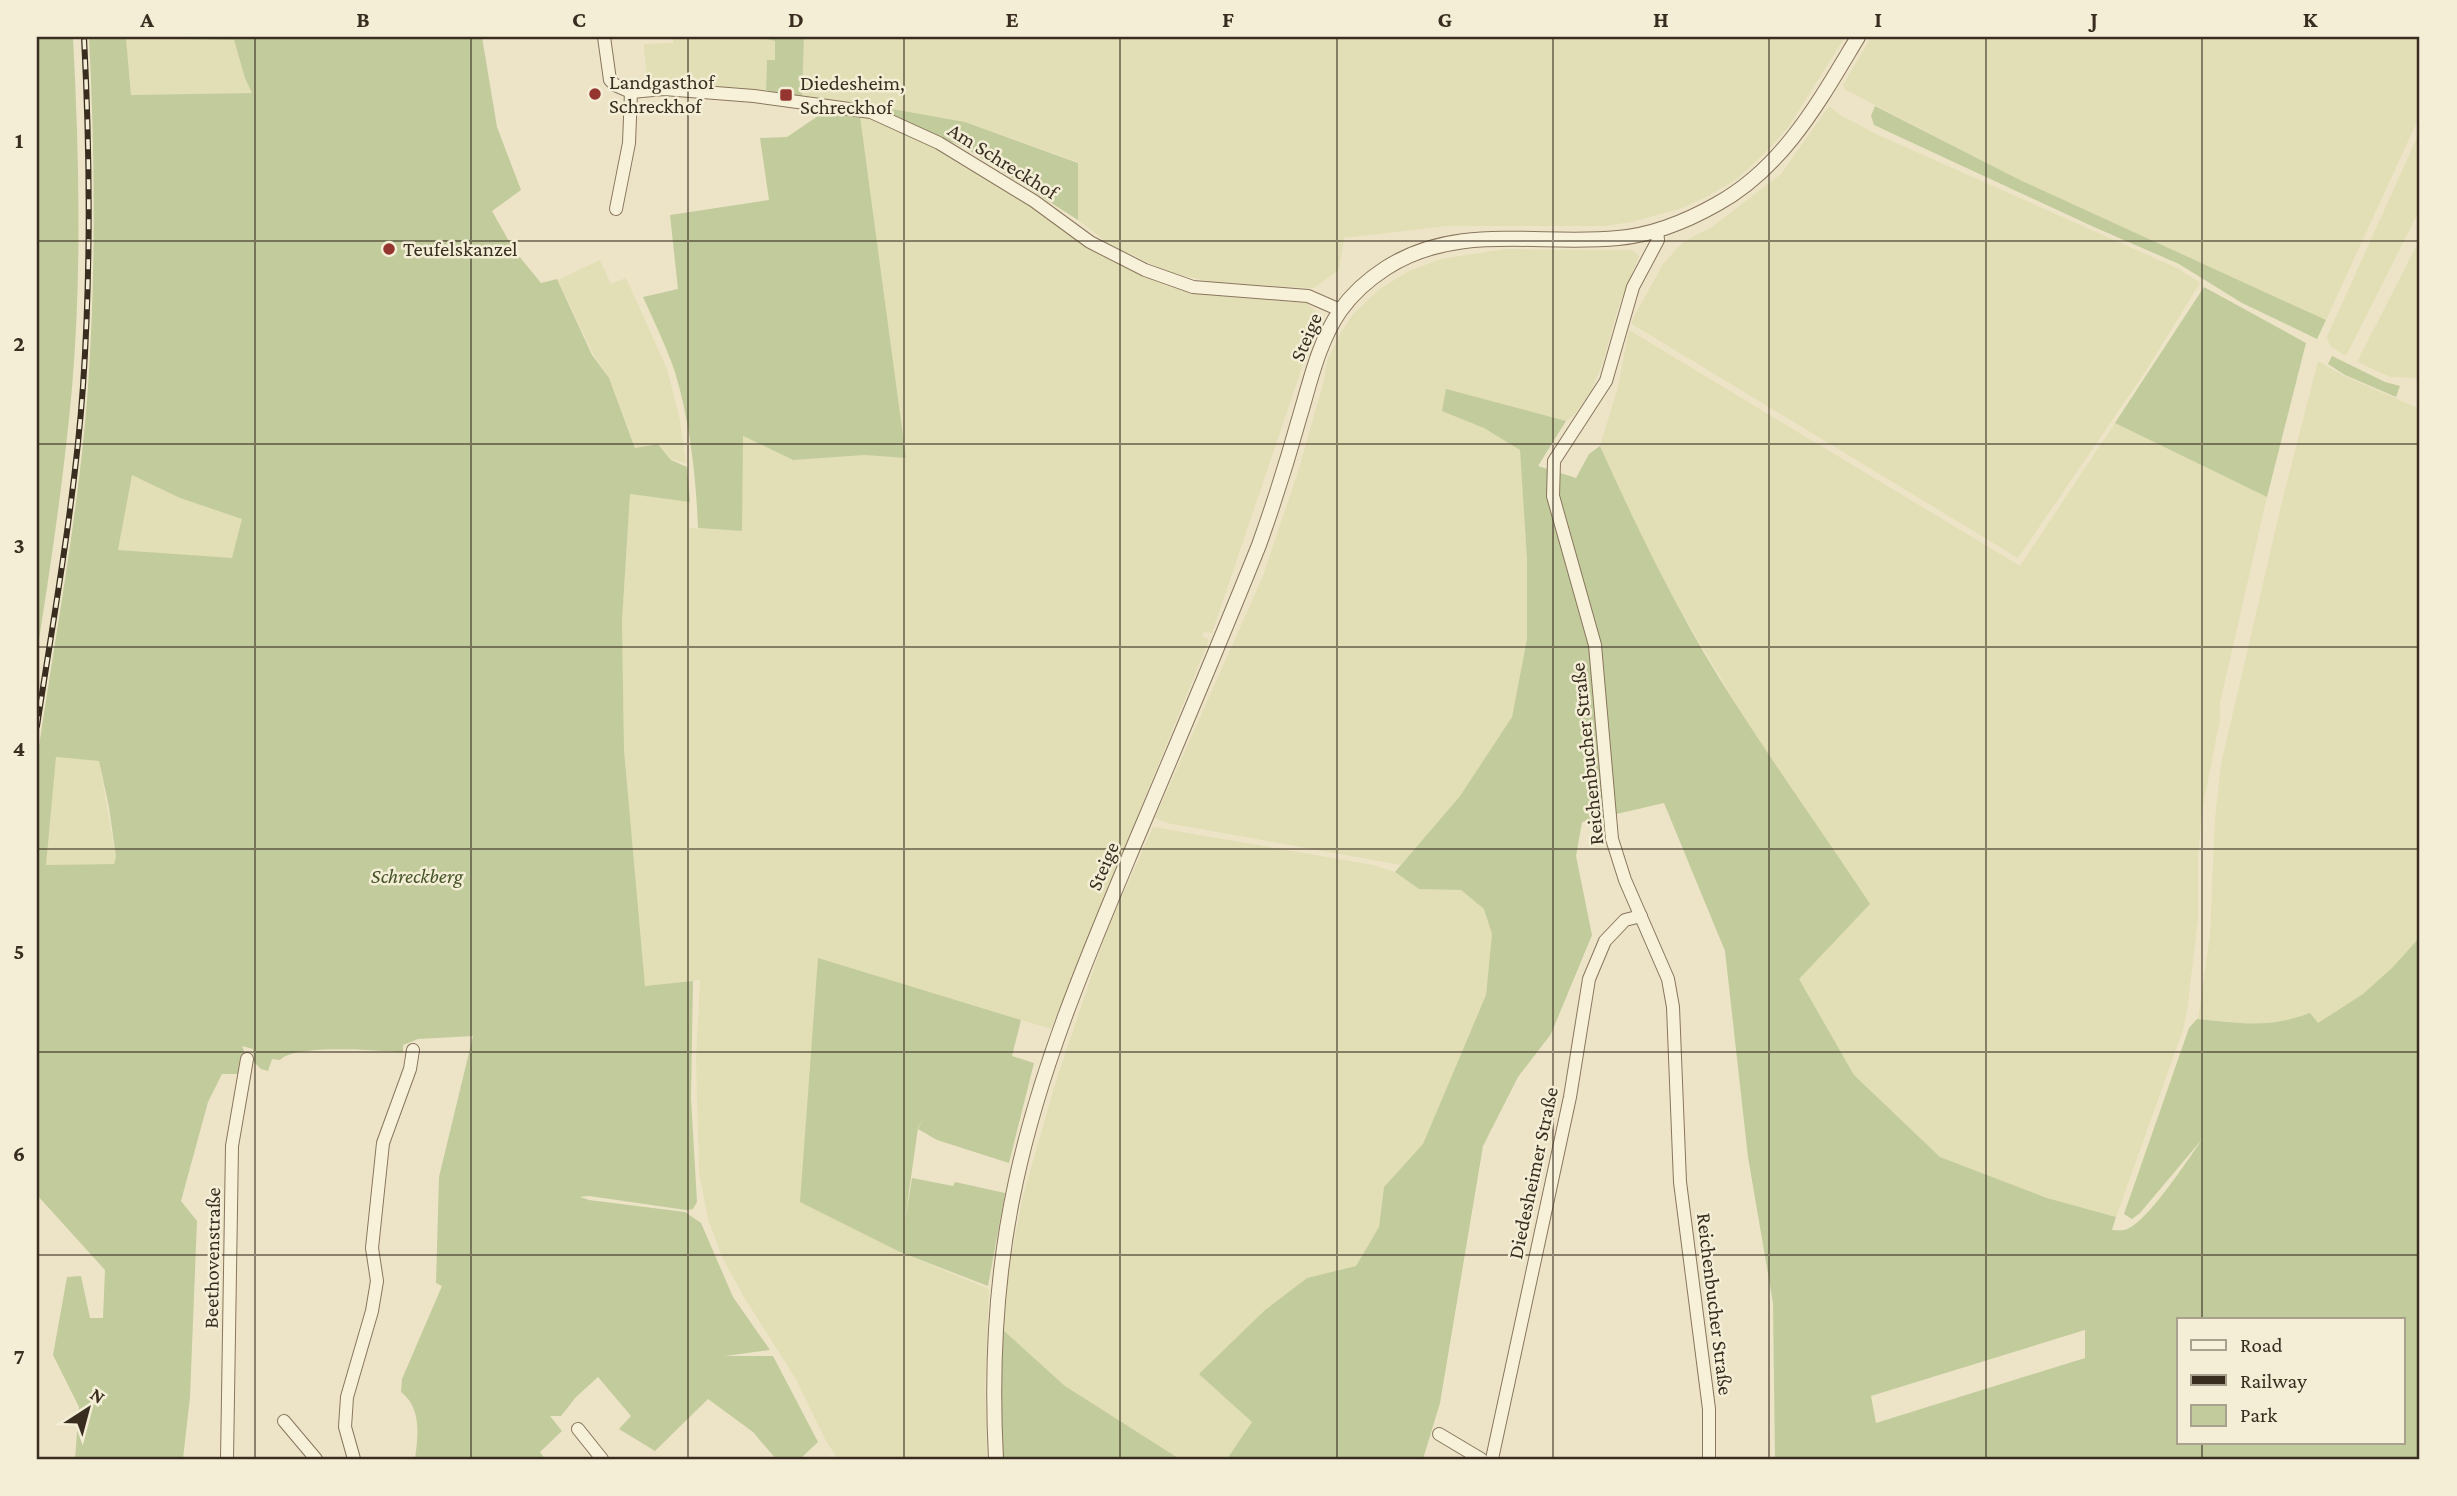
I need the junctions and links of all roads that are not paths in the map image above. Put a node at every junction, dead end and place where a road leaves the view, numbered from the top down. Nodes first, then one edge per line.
1 (604, 37) edge
2 (1858, 37) edge
3 (631, 92) junction
4 (616, 209) dead end
5 (1657, 231) junction
6 (1340, 310) junction
7 (1641, 916) junction
8 (413, 1050) dead end
9 (247, 1059) dead end
10 (284, 1421) dead end
11 (578, 1429) dead end
12 (1439, 1434) dead end
13 (227, 1459) edge
14 (316, 1459) edge
15 (354, 1459) edge
16 (603, 1459) edge
17 (996, 1459) edge
18 (1481, 1459) edge
19 (1492, 1459) edge
20 (1709, 1459) edge

1 - 3 street
2 - 5 street, Steige
3 - 4 street
3 - 6 street, Am Schreckhof
5 - 6 street, Steige
5 - 7 street, Reichenbucher Straße
6 - 17 street, Steige
7 - 19 street, Diedesheimer Straße
7 - 20 street, Reichenbucher Straße
8 - 15 street
9 - 13 street, Beethovenstraße
10 - 14 street
11 - 16 street
12 - 18 street

